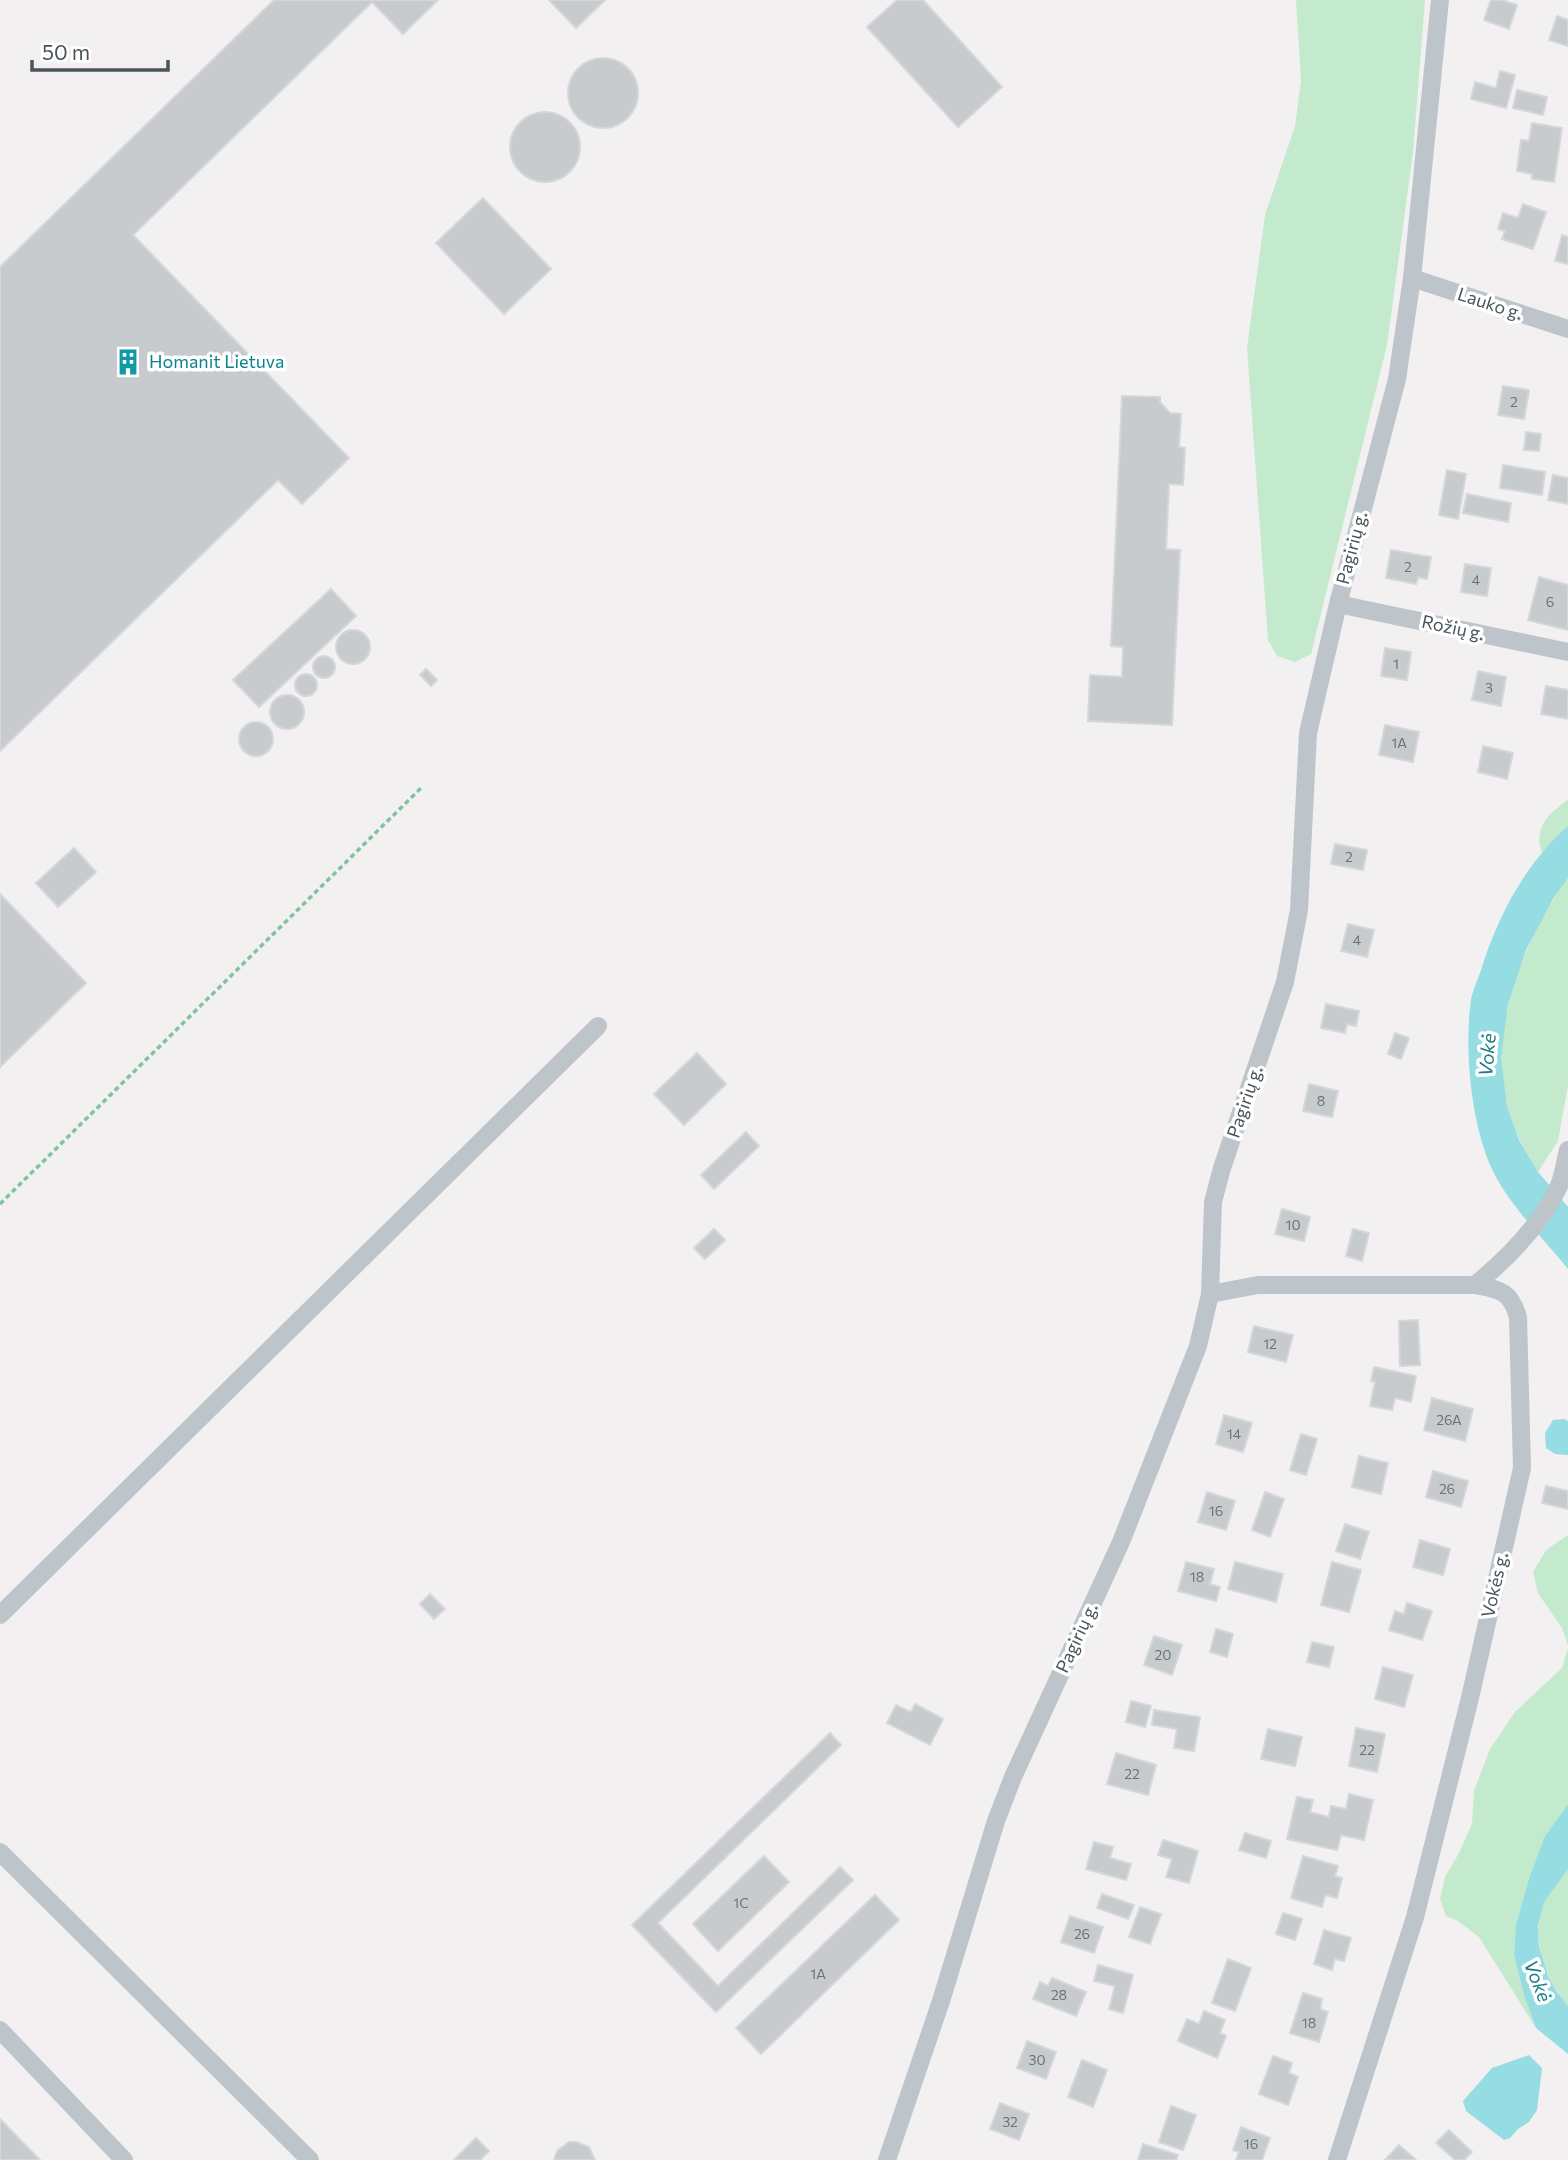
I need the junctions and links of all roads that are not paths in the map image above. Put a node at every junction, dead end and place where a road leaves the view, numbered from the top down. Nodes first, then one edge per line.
1 (1440, 0) edge
2 (1412, 278) junction
3 (1568, 329) edge
4 (1338, 604) junction
5 (1568, 652) edge
6 (598, 1026) dead end
7 (1568, 1150) edge
8 (1475, 1285) junction
9 (1210, 1294) junction
10 (0, 1615) edge
11 (0, 1852) edge
12 (0, 2030) edge
13 (124, 2160) edge
14 (310, 2160) edge
15 (887, 2160) edge
16 (1337, 2160) edge

1 - 2 street, Pagirių g.
2 - 3 street, Lauko g.
2 - 4 street, Pagirių g.
4 - 5 street, Rožių g.
4 - 9 street, Pagirių g.
6 - 10 street
7 - 8 street
8 - 9 street, Vokės g.
8 - 16 street, Vokės g.
9 - 15 street, Pagirių g.
11 - 14 street
12 - 13 street

